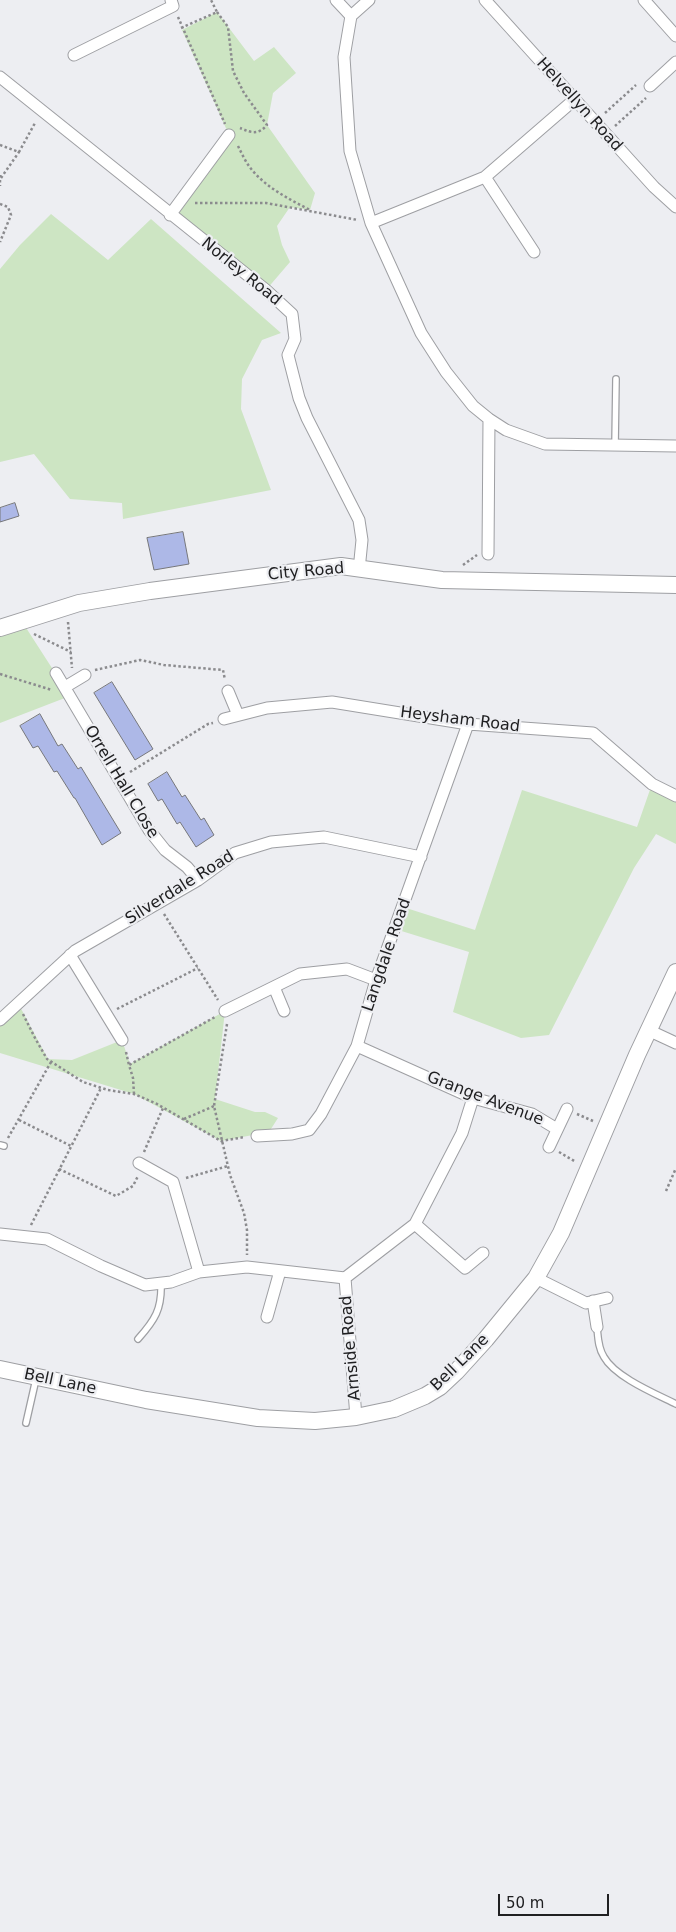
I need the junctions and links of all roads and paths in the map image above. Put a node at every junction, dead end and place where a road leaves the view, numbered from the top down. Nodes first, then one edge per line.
1 (211, 0) edge
2 (336, 0) edge
3 (369, 0) edge
4 (485, 0) edge
5 (644, 0) edge
6 (172, 3) edge
7 (217, 12) junction
8 (351, 16) junction
9 (181, 28) junction
10 (676, 36) edge
11 (74, 55) dead end
12 (676, 62) edge
13 (0, 77) edge
14 (650, 86) junction
15 (574, 100) junction
16 (42, 112) junction
17 (223, 120) junction
18 (595, 122) junction
19 (232, 128) junction
20 (606, 134) junction
21 (0, 144) edge
22 (19, 152) junction
23 (0, 177) edge
24 (485, 177) junction
25 (0, 186) edge
26 (0, 204) edge
27 (178, 204) junction
28 (676, 207) edge
29 (310, 210) junction
30 (170, 215) junction
31 (371, 223) junction
32 (0, 242) edge
33 (534, 252) dead end
34 (616, 379) dead end
35 (489, 419) junction
36 (614, 446) junction
37 (676, 446) edge
38 (488, 550) joint
39 (359, 570) junction
40 (442, 580) junction
41 (676, 585) edge
42 (67, 606) junction
43 (21, 620) junction
44 (0, 628) edge
45 (70, 652) junction
46 (56, 673) dead end
47 (0, 674) edge
48 (85, 675) joint
49 (69, 689) junction
50 (228, 691) joint
51 (238, 716) junction
52 (224, 719) joint
53 (468, 724) junction
54 (119, 778) junction
55 (676, 796) edge
56 (421, 857) junction
57 (198, 880) junction
58 (158, 904) junction
59 (70, 955) junction
60 (198, 968) junction
61 (676, 972) edge
62 (376, 980) junction
63 (274, 987) junction
64 (18, 1003) junction
65 (284, 1011) dead end
66 (225, 1012) junction
67 (106, 1014) junction
68 (0, 1020) edge
69 (648, 1030) junction
70 (122, 1040) dead end
71 (676, 1043) edge
72 (357, 1046) junction
73 (51, 1062) junction
74 (101, 1088) junction
75 (134, 1094) junction
76 (473, 1098) junction
77 (214, 1106) junction
78 (163, 1108) junction
79 (567, 1108) joint
80 (184, 1119) junction
81 (18, 1120) junction
82 (605, 1127) junction
83 (558, 1129) junction
84 (257, 1136) joint
85 (221, 1141) junction
86 (2, 1145) edge
87 (71, 1146) junction
88 (549, 1147) joint
89 (141, 1164) junction
90 (228, 1166) junction
91 (588, 1168) junction
92 (676, 1168) edge
93 (59, 1169) junction
94 (173, 1182) junction
95 (666, 1190) dead end
96 (415, 1224) junction
97 (0, 1234) edge
98 (25, 1236) junction
99 (483, 1253) dead end
100 (248, 1267) junction
101 (280, 1270) junction
102 (199, 1272) junction
103 (345, 1278) junction
104 (536, 1278) junction
105 (161, 1283) junction
106 (607, 1298) dead end
107 (593, 1301) junction
108 (267, 1317) dead end
109 (597, 1327) joint
110 (138, 1339) dead end
111 (0, 1369) edge
112 (36, 1377) junction
113 (676, 1404) edge
114 (356, 1417) junction
115 (26, 1423) dead end

1 - 7 path
2 - 8 street
3 - 8 street
4 - 15 street, Helvellyn Road
5 - 10 street
6 - 9 path
6 - 11 street
7 - 9 path
7 - 19 path
8 - 31 street
9 - 17 path
12 - 14 street
13 - 16 street, Norley Road
14 - 18 path
14 - 20 path
15 - 18 street, Helvellyn Road
15 - 24 street
16 - 22 path
16 - 30 street, Norley Road
17 - 19 path
17 - 19 path
18 - 20 street, Helvellyn Road
19 - 27 street
19 - 29 path
20 - 28 street, Helvellyn Road
21 - 22 path
22 - 23 path
23 - 25 path
24 - 31 street
24 - 33 street
26 - 32 path
27 - 29 path
27 - 30 street
29 - 31 path
30 - 39 street, Norley Road
31 - 35 street
34 - 36 lane
35 - 36 street
35 - 38 street
36 - 37 street
38 - 40 path
39 - 40 street, City Road
39 - 42 street, City Road
40 - 41 street, City Road
42 - 43 street, City Road
42 - 45 path
43 - 44 street, City Road
43 - 45 path
45 - 49 path
46 - 49 street, Orrell Hall Close
47 - 49 path
48 - 49 street
48 - 50 path
49 - 54 street, Orrell Hall Close
50 - 51 street
51 - 52 street, Heysham Road
51 - 53 street, Heysham Road
52 - 54 path
53 - 55 street, Heysham Road
53 - 56 street, Langdale Road
54 - 57 street, Orrell Hall Close
56 - 57 street, Silverdale Road
56 - 62 street, Langdale Road
57 - 58 street, Silverdale Road
58 - 59 street, Silverdale Road
58 - 60 path
59 - 64 street, Silverdale Road
59 - 67 street
60 - 66 path
60 - 67 path
61 - 69 street, Bell Lane
62 - 63 street
62 - 72 street, Langdale Road
63 - 65 street
63 - 66 street
64 - 68 street, Silverdale Road
64 - 73 path
66 - 75 path
66 - 77 path
67 - 70 street
69 - 71 street
69 - 82 street, Bell Lane
72 - 76 street, Grange Avenue
72 - 84 street, Langdale Road
73 - 74 path
73 - 81 path
74 - 75 path
74 - 87 path
75 - 78 path
76 - 83 street, Grange Avenue
76 - 96 street
77 - 80 path
77 - 85 path
78 - 80 path
78 - 89 path
79 - 82 path
79 - 83 street
80 - 85 path
81 - 86 path
81 - 87 path
82 - 91 street, Bell Lane
83 - 88 street
84 - 85 path
85 - 90 path
87 - 93 path
88 - 91 path
89 - 93 path
89 - 94 street
90 - 94 path
90 - 100 path
91 - 104 street, Bell Lane
92 - 95 path
93 - 98 path
94 - 102 street
96 - 99 street
96 - 103 street
97 - 98 street
98 - 105 street
100 - 101 street
100 - 102 street
101 - 103 street
101 - 108 street
102 - 105 street
103 - 114 street, Arnside Road
104 - 107 street
104 - 114 street, Bell Lane
105 - 110 lane
106 - 107 street
107 - 109 street
109 - 113 lane
111 - 112 street, Bell Lane
112 - 114 street, Bell Lane
112 - 115 lane

